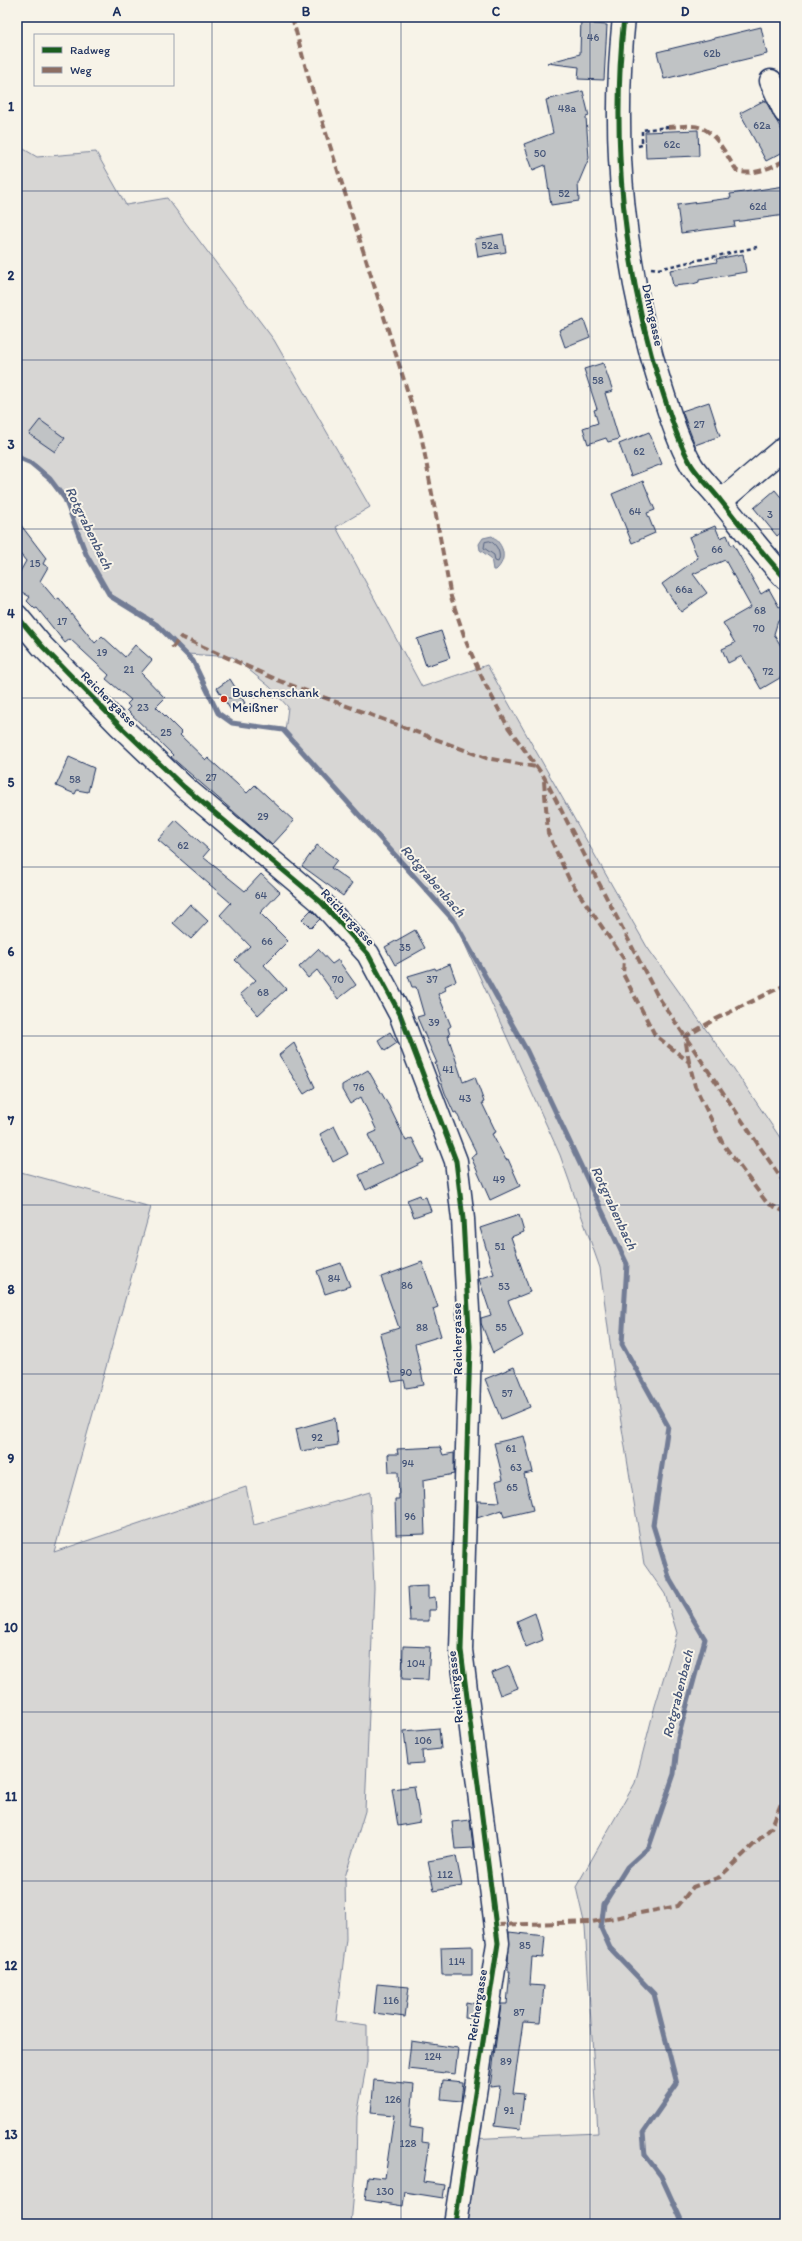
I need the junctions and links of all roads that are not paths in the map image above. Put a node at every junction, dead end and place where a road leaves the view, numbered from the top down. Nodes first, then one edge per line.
1 (624, 17) edge
2 (771, 81) dead end
3 (785, 112) edge
4 (785, 447) edge
5 (721, 501) junction
6 (785, 578) edge
7 (17, 616) edge
8 (455, 2224) edge

1 - 5 street, Dehmgasse
2 - 3 street
4 - 5 street
5 - 6 street, Dehmgasse
7 - 8 street, Reichergasse

